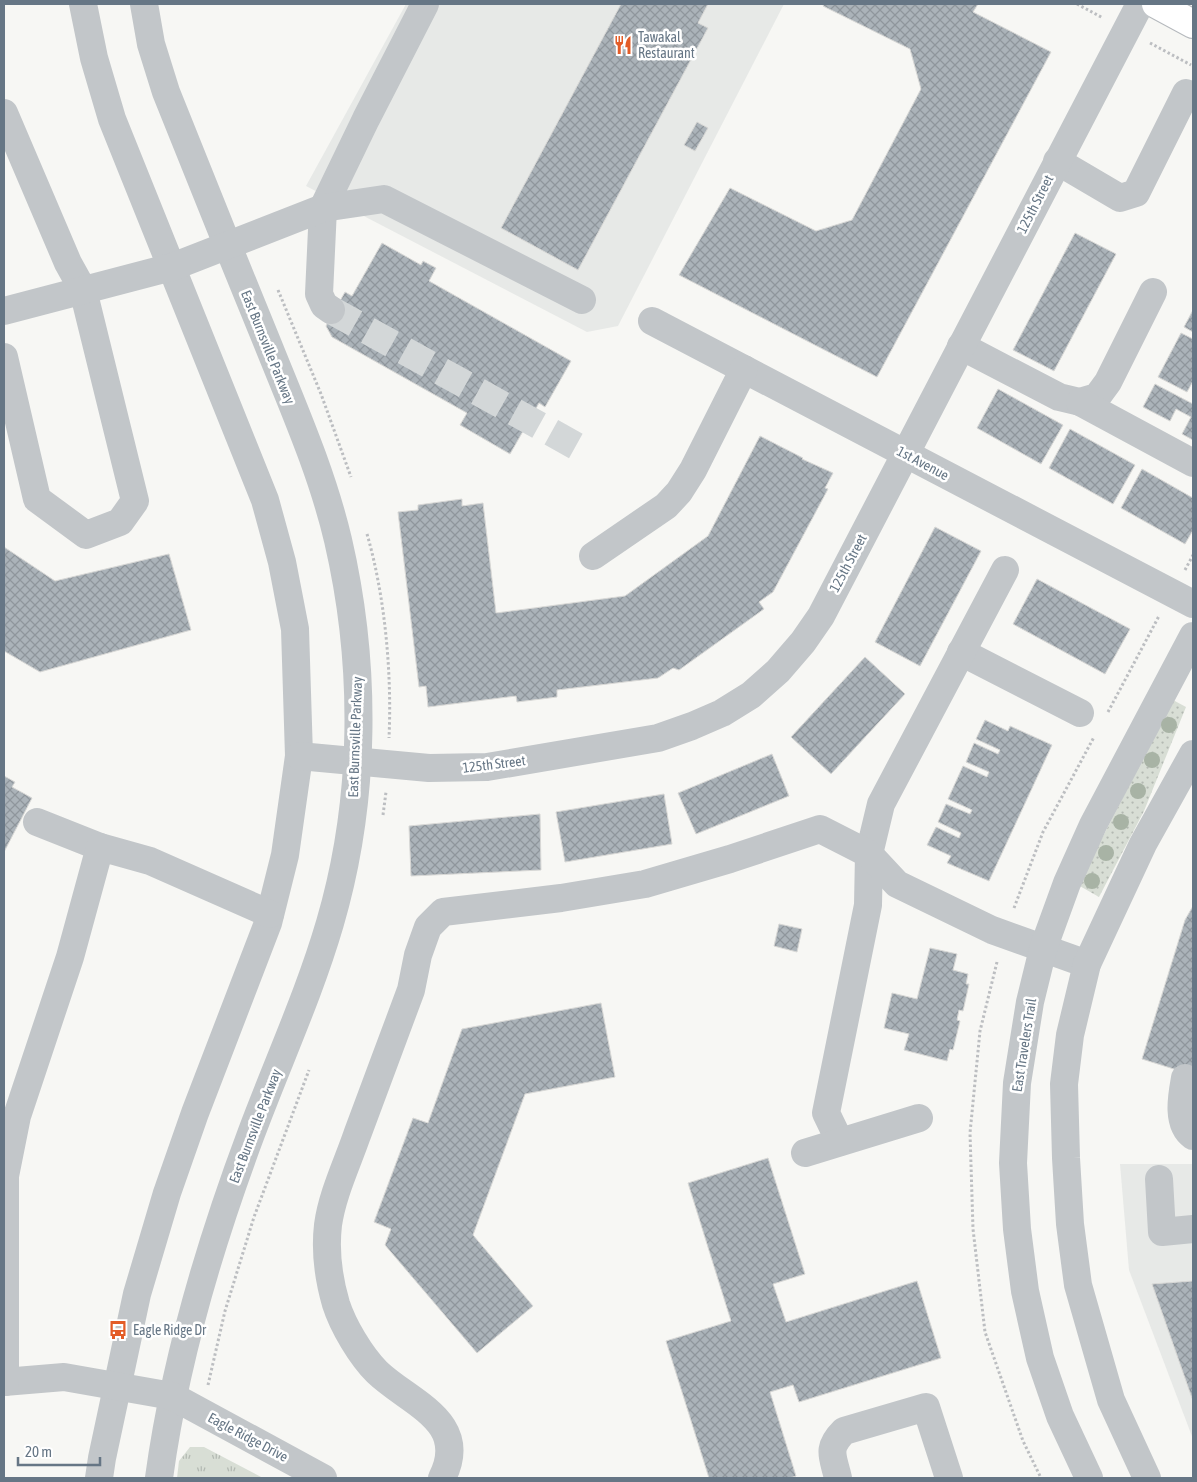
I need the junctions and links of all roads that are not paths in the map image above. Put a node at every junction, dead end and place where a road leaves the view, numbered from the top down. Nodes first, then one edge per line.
1 (83, 4) edge
2 (144, 4) edge
3 (425, 4) edge
4 (1140, 4) edge
5 (1156, 4) edge
6 (1193, 24) edge
7 (1186, 93) dead end
8 (4, 113) edge
9 (1057, 161) junction
10 (323, 208) junction
11 (227, 246) junction
12 (172, 267) junction
13 (83, 290) junction
14 (1153, 292) dead end
15 (582, 300) dead end
16 (331, 310) tunnel mouth
17 (4, 311) edge
18 (652, 322) dead end
19 (961, 346) junction
20 (4, 357) edge
21 (744, 369) junction
22 (1080, 402) junction
23 (905, 454) junction
24 (1193, 463) edge
25 (593, 556) dead end
26 (1005, 570) dead end
27 (1193, 604) edge
28 (1193, 636) edge
29 (962, 652) junction
30 (1080, 713) dead end
31 (1193, 754) edge
32 (299, 756) junction
33 (356, 762) junction
34 (37, 822) dead end
35 (100, 847) junction
36 (869, 854) junction
37 (270, 914) junction
38 (1043, 949) junction
39 (1087, 964) junction
40 (1186, 1078) dead end
41 (919, 1118) dead end
42 (1193, 1136) edge
43 (840, 1142) junction
44 (804, 1153) dead end
45 (1159, 1179) dead end
46 (1193, 1229) edge
47 (4, 1382) edge
48 (117, 1386) junction
49 (172, 1396) junction
50 (99, 1478) edge
51 (159, 1478) edge
52 (323, 1478) edge
53 (442, 1478) edge
54 (838, 1478) edge
55 (949, 1478) edge
56 (1089, 1478) edge
57 (1147, 1478) edge

1 - 12 street
2 - 11 street, East Burnsville Parkway
3 - 10 street
4 - 9 street, 125th Street
5 - 6 main road
7 - 9 street
8 - 13 street
9 - 19 street, 125th Street
10 - 11 street
10 - 15 street
10 - 16 street
11 - 12 street
11 - 33 street, East Burnsville Parkway
12 - 13 street
12 - 32 street
13 - 17 street
13 - 20 street
14 - 22 street
18 - 21 street, 1st Avenue
19 - 22 street
19 - 23 street, 125th Street
21 - 23 street, 1st Avenue
21 - 25 street
22 - 24 street
23 - 27 street, 1st Avenue
23 - 33 street, 125th Street
26 - 29 street
28 - 38 street, East Travelers Trail
29 - 30 street
29 - 36 street
31 - 39 street
32 - 33 street, 125th Street
32 - 37 street
33 - 49 street, East Burnsville Parkway
34 - 35 street
35 - 37 street
35 - 47 street
36 - 38 street
36 - 43 street
36 - 53 street
37 - 48 street
38 - 39 street
38 - 56 street, East Travelers Trail
39 - 57 street
40 - 42 street
41 - 43 street
43 - 44 street
45 - 46 street
47 - 48 street, Eagle Ridge Drive
48 - 49 street, Eagle Ridge Drive
48 - 50 street
49 - 51 street, East Burnsville Parkway
49 - 52 street, Eagle Ridge Drive
54 - 55 street

